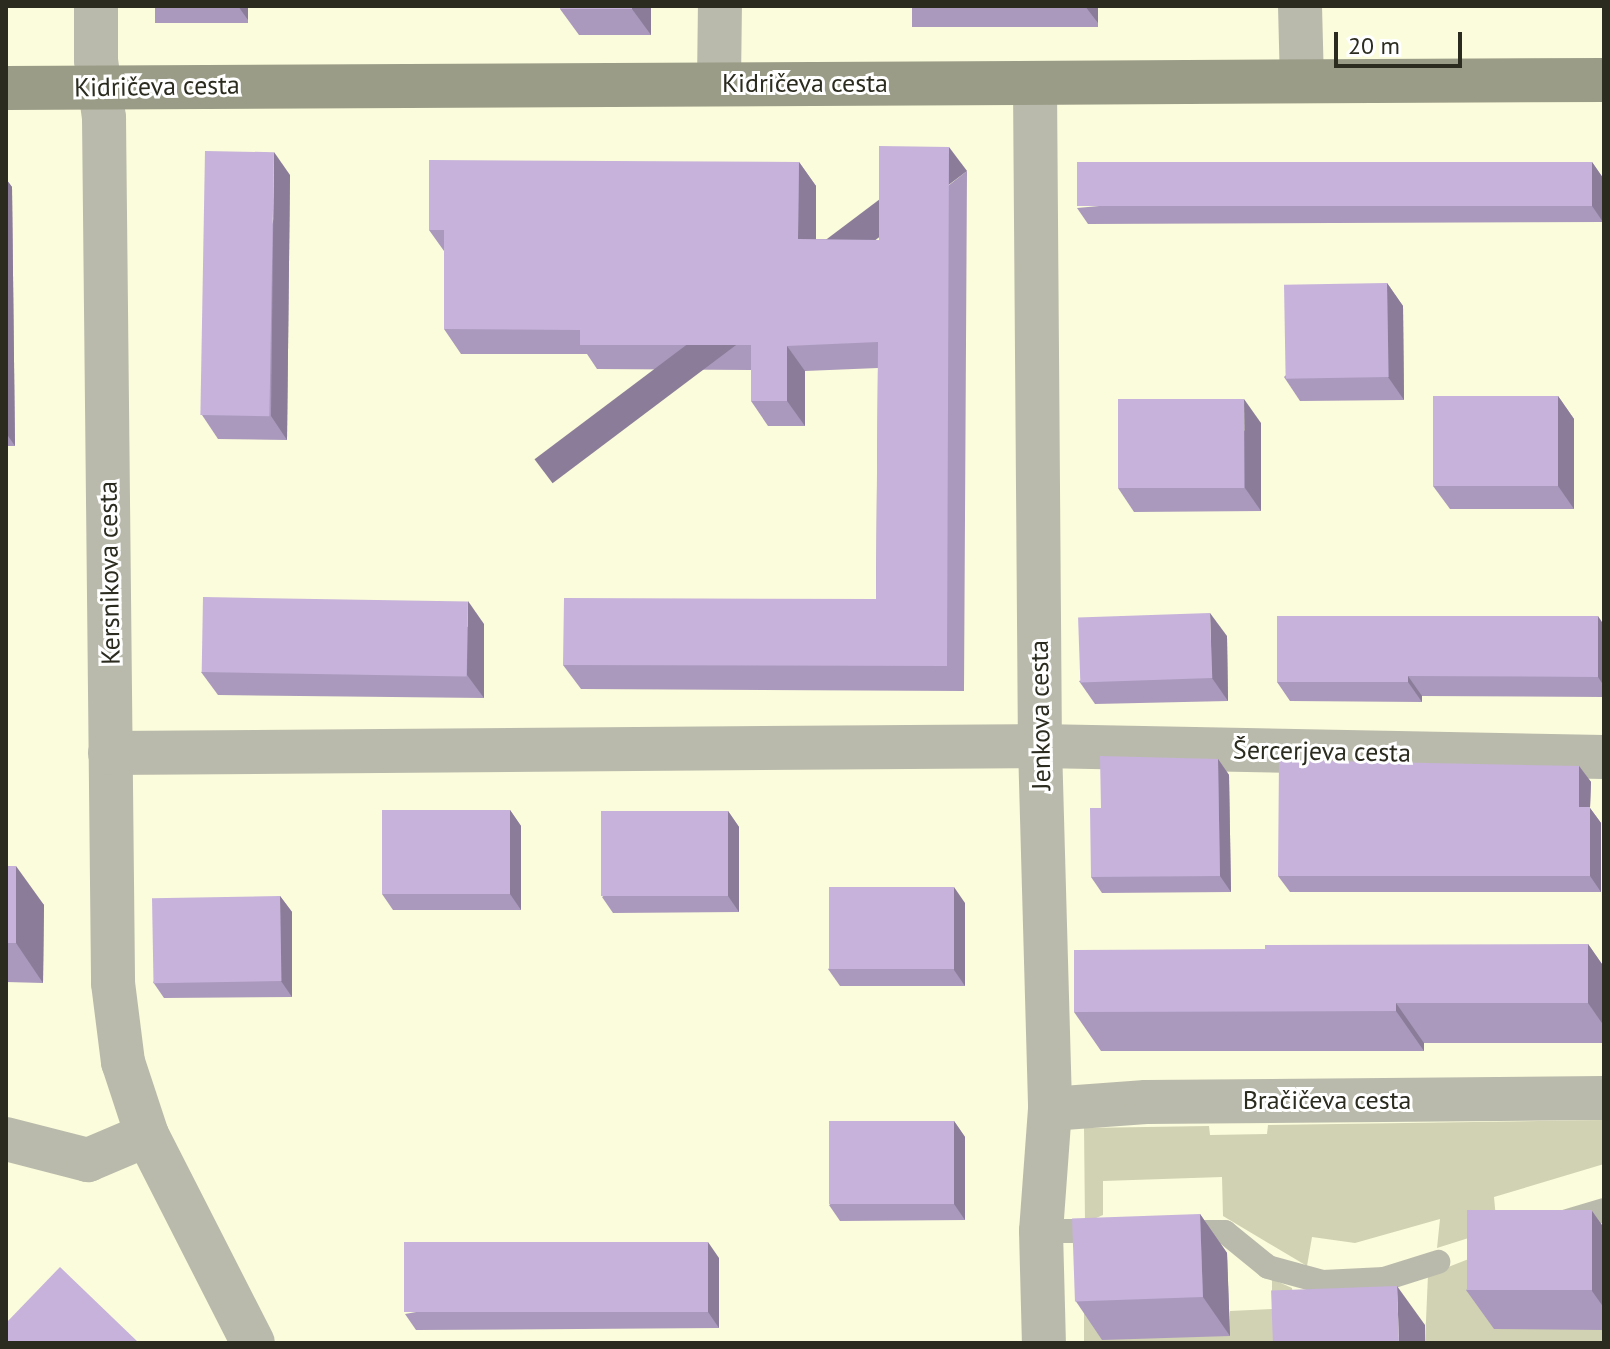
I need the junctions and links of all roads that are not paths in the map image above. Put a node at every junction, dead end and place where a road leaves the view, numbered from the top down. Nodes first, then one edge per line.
1 (96, 6) edge
2 (720, 6) edge
3 (1300, 6) edge
4 (1604, 80) edge
5 (1302, 81) junction
6 (719, 83) junction
7 (100, 86) junction
8 (1035, 87) junction
9 (6, 88) edge
10 (1040, 746) junction
11 (110, 753) junction
12 (1604, 757) edge
13 (1604, 1098) edge
14 (1050, 1109) junction
15 (147, 1135) junction
16 (6, 1139) edge
17 (1604, 1210) edge
18 (1543, 1229) edge
19 (1041, 1231) junction
20 (1133, 1231) edge
21 (1164, 1232) edge
22 (1438, 1262) dead end
23 (253, 1343) edge
24 (1044, 1343) edge

1 - 7 street, Kersnikova cesta
2 - 6 street
3 - 5 street
4 - 5 main road, Kidričeva cesta
5 - 8 main road, Kidričeva cesta
6 - 7 main road, Kidričeva cesta
6 - 8 main road, Kidričeva cesta
7 - 9 main road, Kidričeva cesta
7 - 11 street, Kersnikova cesta
8 - 10 street, Jenkova cesta
10 - 11 street, Šercerjeva cesta
10 - 12 street, Šercerjeva cesta
10 - 14 street, Jenkova cesta
11 - 15 street, Kersnikova cesta
13 - 14 street, Bračičeva cesta
14 - 19 street, Jenkova cesta
15 - 16 street
15 - 23 street, Kersnikova cesta
17 - 18 lane
19 - 20 lane
19 - 24 street, Jenkova cesta
21 - 22 lane

